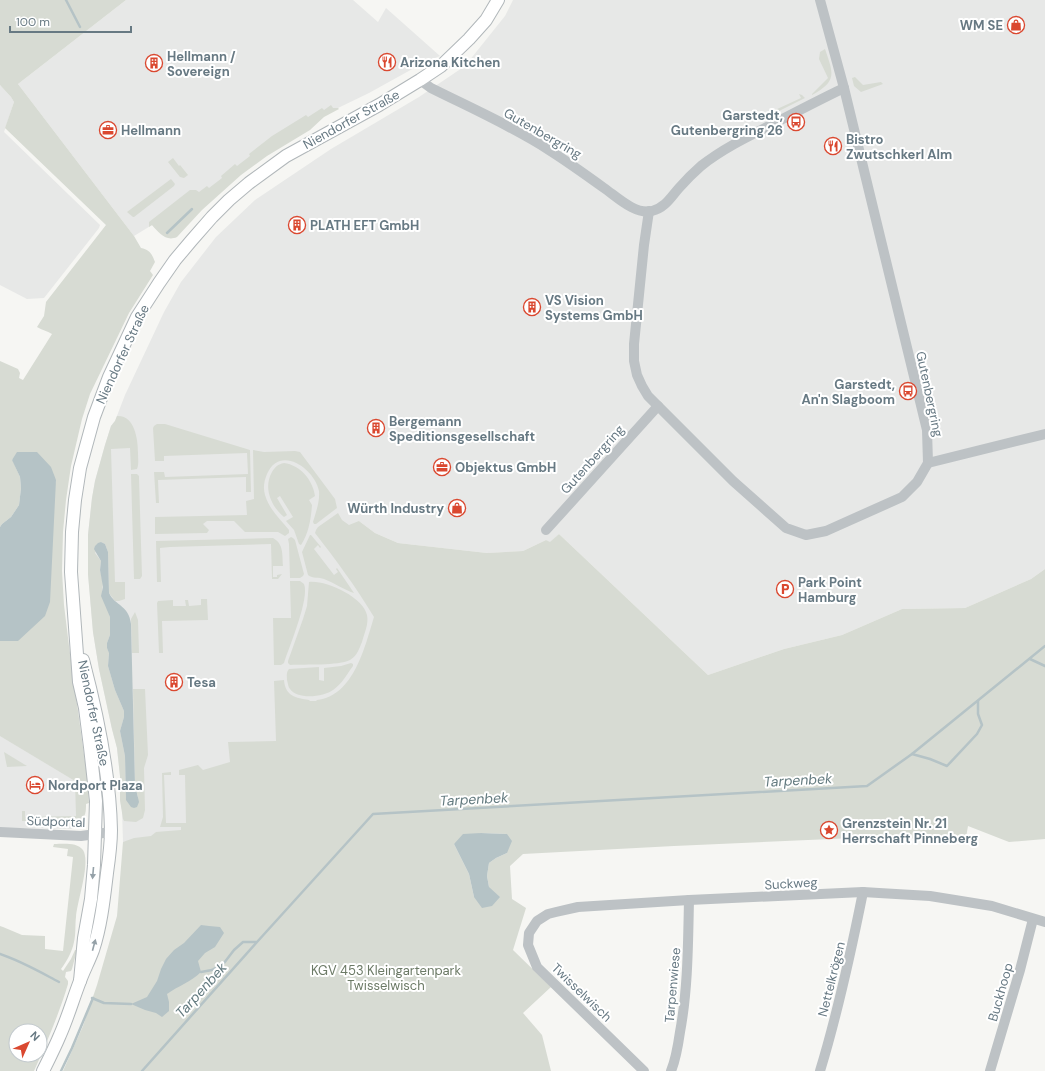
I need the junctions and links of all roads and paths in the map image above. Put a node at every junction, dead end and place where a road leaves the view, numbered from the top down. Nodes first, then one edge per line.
1 (498, 0) edge
2 (820, 0) edge
3 (420, 80) junction
4 (844, 88) junction
5 (649, 211) junction
6 (658, 406) junction
7 (1045, 434) edge
8 (928, 463) junction
9 (546, 530) dead end
10 (76, 633) junction
11 (0, 832) edge
12 (111, 832) junction
13 (95, 834) junction
14 (864, 892) junction
15 (689, 900) junction
16 (1033, 919) junction
17 (537, 921) joint
18 (1045, 922) edge
19 (80, 981) junction
20 (43, 1071) edge
21 (644, 1071) edge
22 (671, 1071) edge
23 (820, 1071) edge
24 (990, 1071) edge

1 - 3 main road, Niendorfer Straße
2 - 4 street, Gutenbergring
3 - 5 street, Gutenbergring
3 - 10 main road, Niendorfer Straße
4 - 5 street
4 - 8 street, Gutenbergring
5 - 6 street
6 - 8 street
6 - 9 street, Gutenbergring
7 - 8 street
10 - 12 main road, Niendorfer Straße
10 - 13 main road, Niendorfer Straße
11 - 13 street, Südportal
12 - 13 street, Südportal
19 -> 12 main road, Niendorfer Straße
13 -> 19 main road, Niendorfer Straße
14 - 15 street, Suckweg
14 - 16 street, Suckweg
14 - 23 street, Nettelkrögen
15 - 17 street, Suckweg
15 - 22 street, Tarpenwiese
16 - 18 street, Suckweg
16 - 24 street, Buckhoop
17 - 21 street, Twisselwisch
19 - 20 main road, Niendorfer Straße

